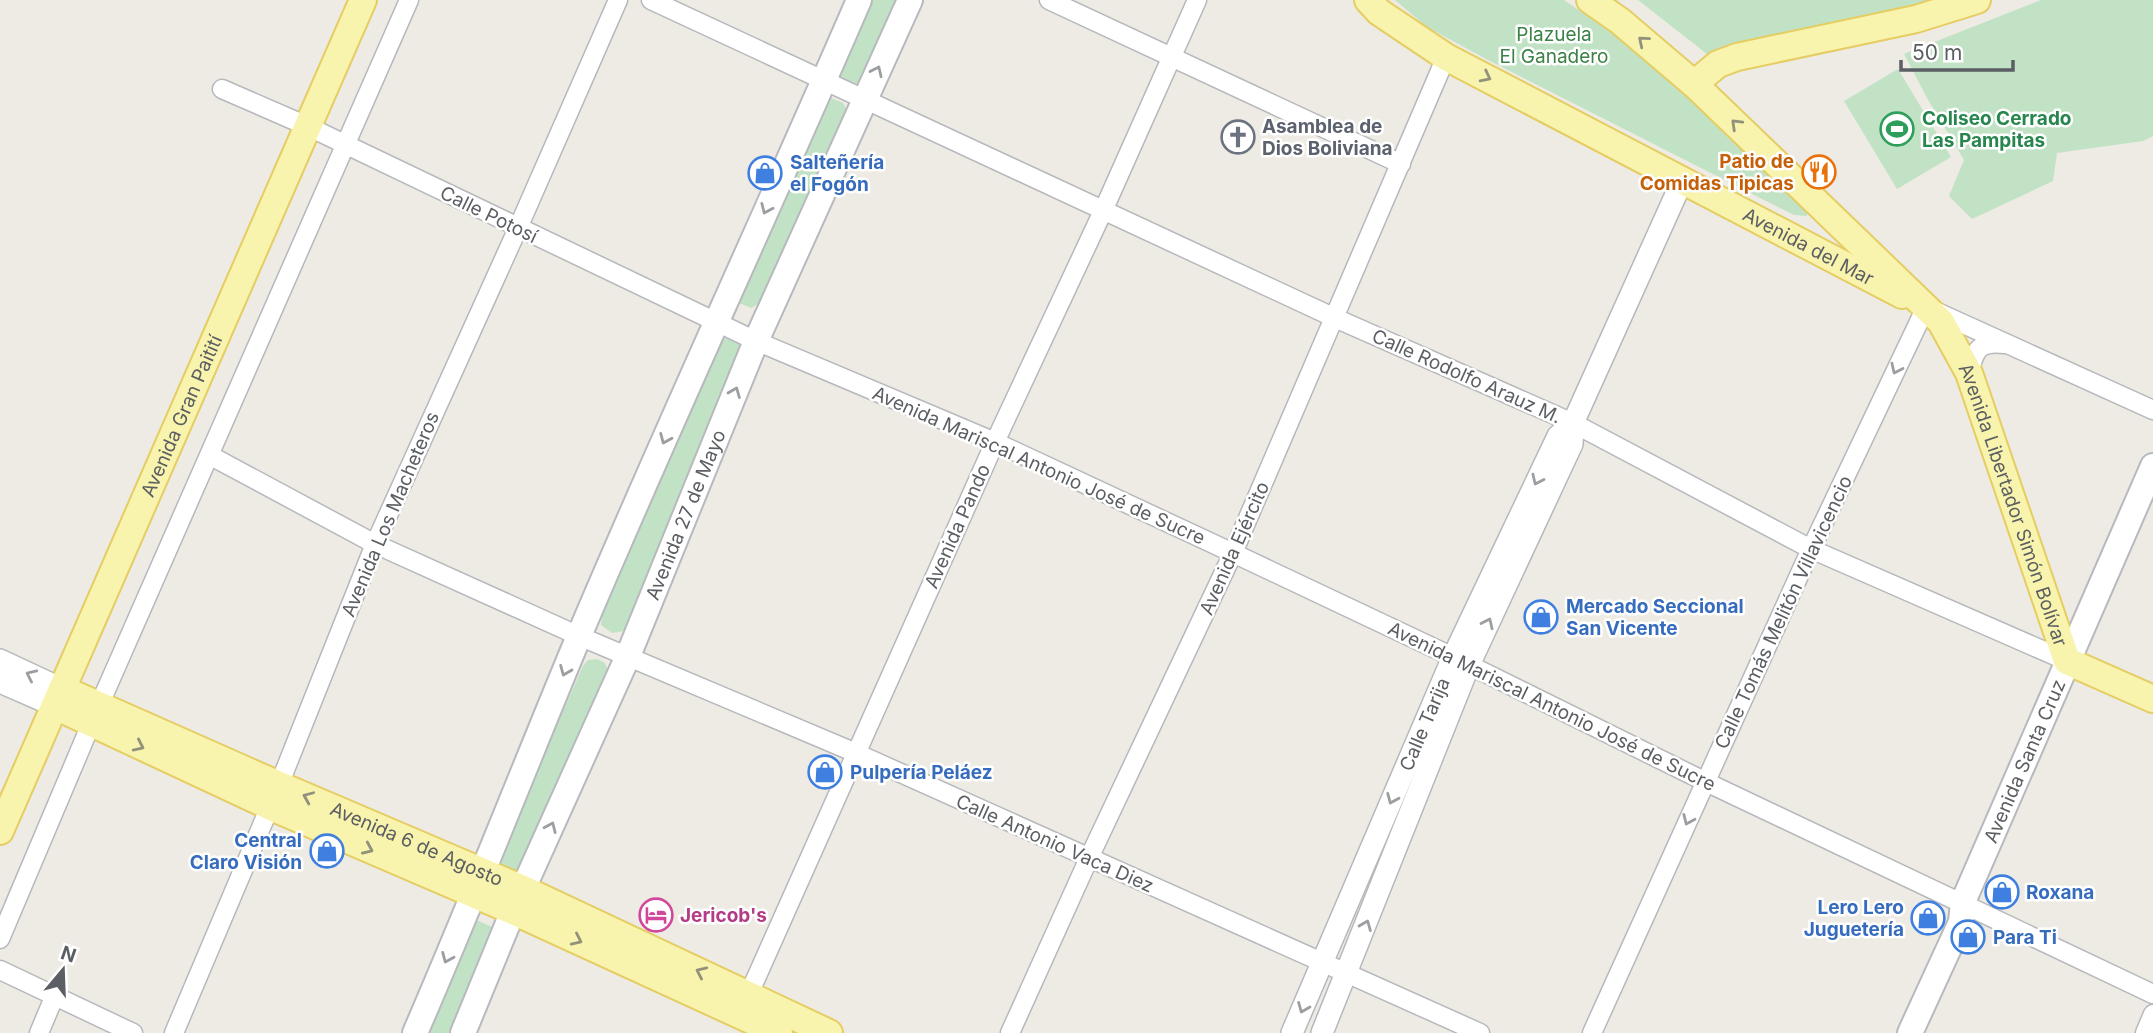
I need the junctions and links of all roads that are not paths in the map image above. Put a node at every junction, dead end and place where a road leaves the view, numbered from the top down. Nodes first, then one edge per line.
1 (363, 0) edge
2 (409, 0) edge
3 (618, 0) edge
4 (651, 0) edge
5 (859, 0) edge
6 (910, 0) edge
7 (1049, 0) edge
8 (1198, 0) edge
9 (1368, 0) edge
10 (1590, 0) edge
11 (1977, 0) edge
12 (1172, 56) junction
13 (1446, 57) junction
14 (824, 79) junction
15 (1694, 83) junction
16 (222, 89) dead end
17 (864, 99) junction
18 (307, 126) junction
19 (346, 144) junction
20 (1401, 164) junction
21 (1683, 179) junction
22 (1103, 211) junction
23 (1833, 217) junction
24 (518, 228) junction
25 (1807, 247) junction
26 (1926, 307) junction
27 (1335, 318) junction
28 (716, 321) junction
29 (756, 341) junction
30 (2009, 345) junction
31 (1969, 373) junction
32 (2153, 410) edge
33 (1573, 423) junction
34 (995, 442) junction
35 (211, 456) junction
36 (2153, 466) edge
37 (374, 544) junction
38 (1811, 549) junction
39 (1233, 553) junction
40 (579, 636) junction
41 (628, 656) junction
42 (0, 660) edge
43 (1461, 661) junction
44 (2067, 661) junction
45 (0, 682) edge
46 (58, 697) junction
47 (2153, 699) edge
48 (96, 714) junction
49 (856, 753) junction
50 (1706, 782) junction
51 (274, 796) junction
52 (0, 831) edge
53 (1088, 858) junction
54 (479, 884) junction
55 (518, 900) junction
56 (1963, 902) junction
57 (0, 939) edge
58 (1321, 962) junction
59 (0, 970) edge
60 (1347, 973) junction
61 (2153, 994) edge
62 (55, 995) junction
63 (744, 1005) junction
64 (2153, 1014) edge
65 (39, 1033) edge
66 (133, 1033) edge
67 (174, 1033) edge
68 (415, 1033) edge
69 (463, 1033) edge
70 (779, 1033) edge
71 (829, 1033) edge
72 (1010, 1033) edge
73 (1292, 1033) edge
74 (1322, 1033) edge
75 (1480, 1033) edge
76 (1592, 1033) edge
77 (1895, 1033) edge
78 (1910, 1033) edge
79 (2145, 1033) edge

1 - 18 main road, Avenida Gran Paitití
2 - 19 street
3 - 24 street, Avenida Los Macheteros
4 - 14 street, Calle Rodolfo Arauz M.
5 - 14 main road
17 -> 6 main road, Avenida 27 de Mayo
7 - 12 street
8 - 12 street, Avenida Pando
9 - 13 main road, Avenida del Mar
15 -> 10 main road, Avenida Libertador Simón Bolívar
11 - 15 main road
12 - 20 street
12 - 22 street, Avenida Pando
13 - 20 street, Avenida Ejército
13 -> 21 main road, Avenida del Mar
14 - 17 street, Calle Rodolfo Arauz M.
14 -> 28 main road
23 -> 15 main road, Avenida Libertador Simón Bolívar
16 - 18 street, Calle Potosí
17 - 22 street, Calle Rodolfo Arauz M.
17 - 29 main road, Avenida 27 de Mayo
18 - 19 street, Calle Potosí
18 - 46 main road, Avenida Gran Paitití
19 - 24 street, Calle Potosí
19 - 35 street
20 - 27 street, Avenida Ejército
21 - 25 main road, Avenida del Mar
21 - 33 street, Calle Tarija
22 - 27 street, Calle Rodolfo Arauz M.
22 - 34 street, Avenida Pando
23 - 25 main road
23 - 26 main road, Avenida Libertador Simón Bolívar
24 - 28 street, Calle Potosí
24 - 37 street, Avenida Los Macheteros
25 - 26 main road, Avenida del Mar
26 - 30 street, Avenida del Mar
26 - 31 main road, Avenida Libertador Simón Bolívar
26 -> 38 street, Calle Tomás Melitón Villavicencio
27 - 33 street, Calle Rodolfo Arauz M.
27 - 39 street, Avenida Ejército
28 - 29 street, Calle Potosí
28 -> 40 main road
29 - 34 street, Avenida Mariscal Antonio José de Sucre
41 -> 29 main road, Avenida 27 de Mayo
30 - 31 street
30 - 32 street, Avenida del Mar
31 - 44 main road, Avenida Libertador Simón Bolívar
33 - 38 street, Calle Rodolfo Arauz M.
33 - 43 street, Calle Tarija
34 - 39 street, Avenida Mariscal Antonio José de Sucre
34 - 49 street, Avenida Pando
35 - 37 street, Calle Antonio Vaca Diez
35 - 48 street
36 - 44 main road, Avenida Santa Cruz
37 - 40 street, Calle Antonio Vaca Diez
37 - 51 street, Avenida Los Macheteros
38 - 44 street, Calle Rodolfo Arauz M.
38 - 50 street, Calle Tomás Melitón Villavicencio
39 - 43 street, Avenida Mariscal Antonio José de Sucre
39 - 53 street, Avenida Ejército
40 - 41 street, Calle Antonio Vaca Diez
40 -> 54 main road
41 - 49 street, Calle Antonio Vaca Diez
55 -> 41 main road, Avenida 27 de Mayo
46 -> 42 street, Avenida 6 de Agosto
43 - 50 street, Avenida Mariscal Antonio José de Sucre
43 -> 58 street, Calle Tarija
60 -> 43 street, Calle Tarija
44 - 47 main road, Avenida Libertador Simón Bolívar
44 - 56 main road, Avenida Santa Cruz
45 - 46 street, Avenida 6 de Agosto
46 - 48 main road, Avenida 6 de Agosto
46 - 52 main road, Avenida Gran Paitití
48 - 51 main road, Avenida 6 de Agosto
48 - 57 street
49 - 53 street, Calle Antonio Vaca Diez
49 - 63 street, Avenida Pando
50 - 56 street, Avenida Mariscal Antonio José de Sucre
50 -> 76 street, Calle Tomás Melitón Villavicencio
51 - 54 main road, Avenida 6 de Agosto
51 - 67 street, Avenida Los Macheteros
53 - 58 street, Calle Antonio Vaca Diez
53 - 72 street, Avenida Ejército
54 - 55 main road, Avenida 6 de Agosto
54 -> 68 main road
55 - 63 main road, Avenida 6 de Agosto
55 - 69 main road, Avenida 27 de Mayo
56 - 61 street, Avenida Mariscal Antonio José de Sucre
56 - 77 main road, Avenida Santa Cruz
56 - 78 main road, Avenida Santa Cruz
58 - 60 street, Calle Antonio Vaca Diez
58 -> 73 street, Calle Tarija
59 - 62 street
60 - 74 street, Calle Tarija
60 - 75 street, Calle Antonio Vaca Diez
62 - 65 street
62 - 66 street
63 - 70 main road, Avenida 6 de Agosto
63 - 71 main road, Avenida 6 de Agosto
64 - 79 street

